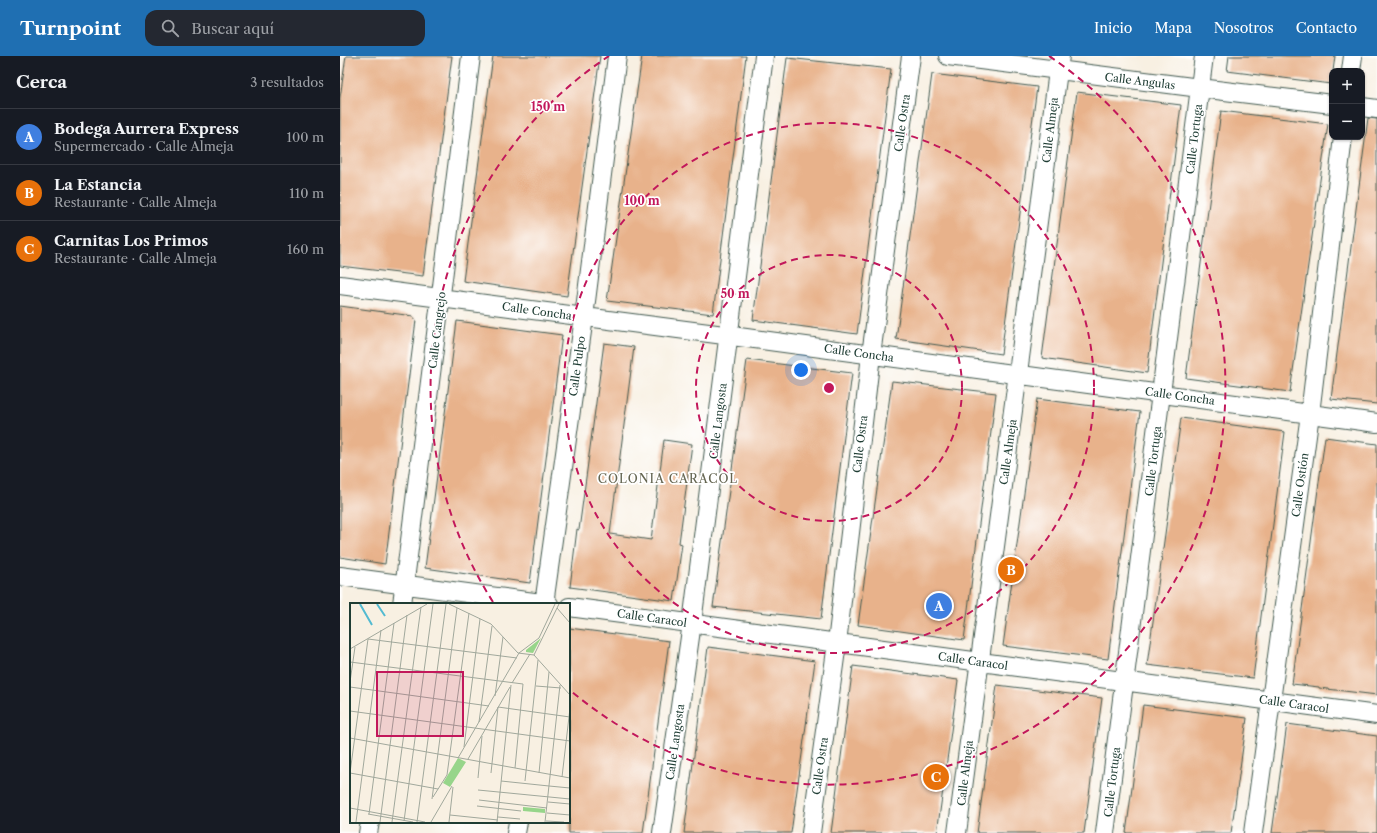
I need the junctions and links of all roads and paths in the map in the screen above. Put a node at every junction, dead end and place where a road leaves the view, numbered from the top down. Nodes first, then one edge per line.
1 (471, 56) edge
2 (616, 56) edge
3 (764, 56) edge
4 (911, 56) edge
5 (948, 56) edge
6 (1204, 56) edge
7 (1353, 56) edge
8 (1059, 63) edge
9 (1351, 68) edge
10 (1200, 88) junction
11 (1329, 104) edge
12 (1365, 107) edge
13 (1377, 109) edge
14 (1343, 140) edge
15 (340, 285) edge
16 (441, 298) junction
17 (584, 317) junction
18 (729, 335) junction
19 (871, 355) junction
20 (1019, 374) junction
21 (1162, 394) junction
22 (1310, 414) junction
23 (1377, 424) edge
24 (340, 576) edge
25 (405, 584) junction
26 (402, 603) edge
27 (538, 603) edge
28 (545, 603) edge
29 (570, 607) edge
30 (692, 623) junction
31 (836, 643) junction
32 (979, 662) junction
33 (1124, 681) junction
34 (1270, 701) junction
35 (1377, 715) edge
36 (370, 823) edge
37 (518, 823) edge
38 (368, 833) edge
39 (516, 833) edge
40 (662, 833) edge
41 (811, 833) edge
42 (957, 833) edge
43 (1106, 833) edge
44 (1253, 833) edge

1 - 16 street, Calle Cangrejo
2 - 17 street, Calle Pulpo
3 - 18 street, Calle Langosta
4 - 19 street, Calle Ostra
5 - 8 street, Calle Angulas
6 - 10 street, Calle Tortuga
7 - 9 street
8 - 10 street, Calle Angulas
8 - 20 street, Calle Almeja
10 - 11 street, Calle Angulas
10 - 21 street, Calle Tortuga
12 - 13 street
14 - 22 street, Calle Ostión
15 - 16 street, Calle Concha
16 - 17 street, Calle Concha
16 - 25 street, Calle Cangrejo
17 - 18 street, Calle Concha
17 - 28 street, Calle Pulpo
18 - 19 street, Calle Concha
18 - 30 street, Calle Langosta
19 - 20 street, Calle Concha
19 - 31 street, Calle Ostra
20 - 21 street, Calle Concha
20 - 32 street, Calle Almeja
21 - 22 street, Calle Concha
21 - 33 street, Calle Tortuga
22 - 23 street, Calle Concha
22 - 34 street, Calle Ostión
24 - 25 street
25 - 26 street, Calle Cangrejo
25 - 27 street
29 - 30 street, Calle Caracol
30 - 31 street, Calle Caracol
30 - 40 street, Calle Langosta
31 - 32 street, Calle Caracol
31 - 41 street, Calle Ostra
32 - 33 street, Calle Caracol
32 - 42 street, Calle Almeja
33 - 34 street, Calle Caracol
33 - 43 street, Calle Tortuga
34 - 35 street, Calle Caracol
34 - 44 street, Calle Ostión
36 - 38 street
37 - 39 street

